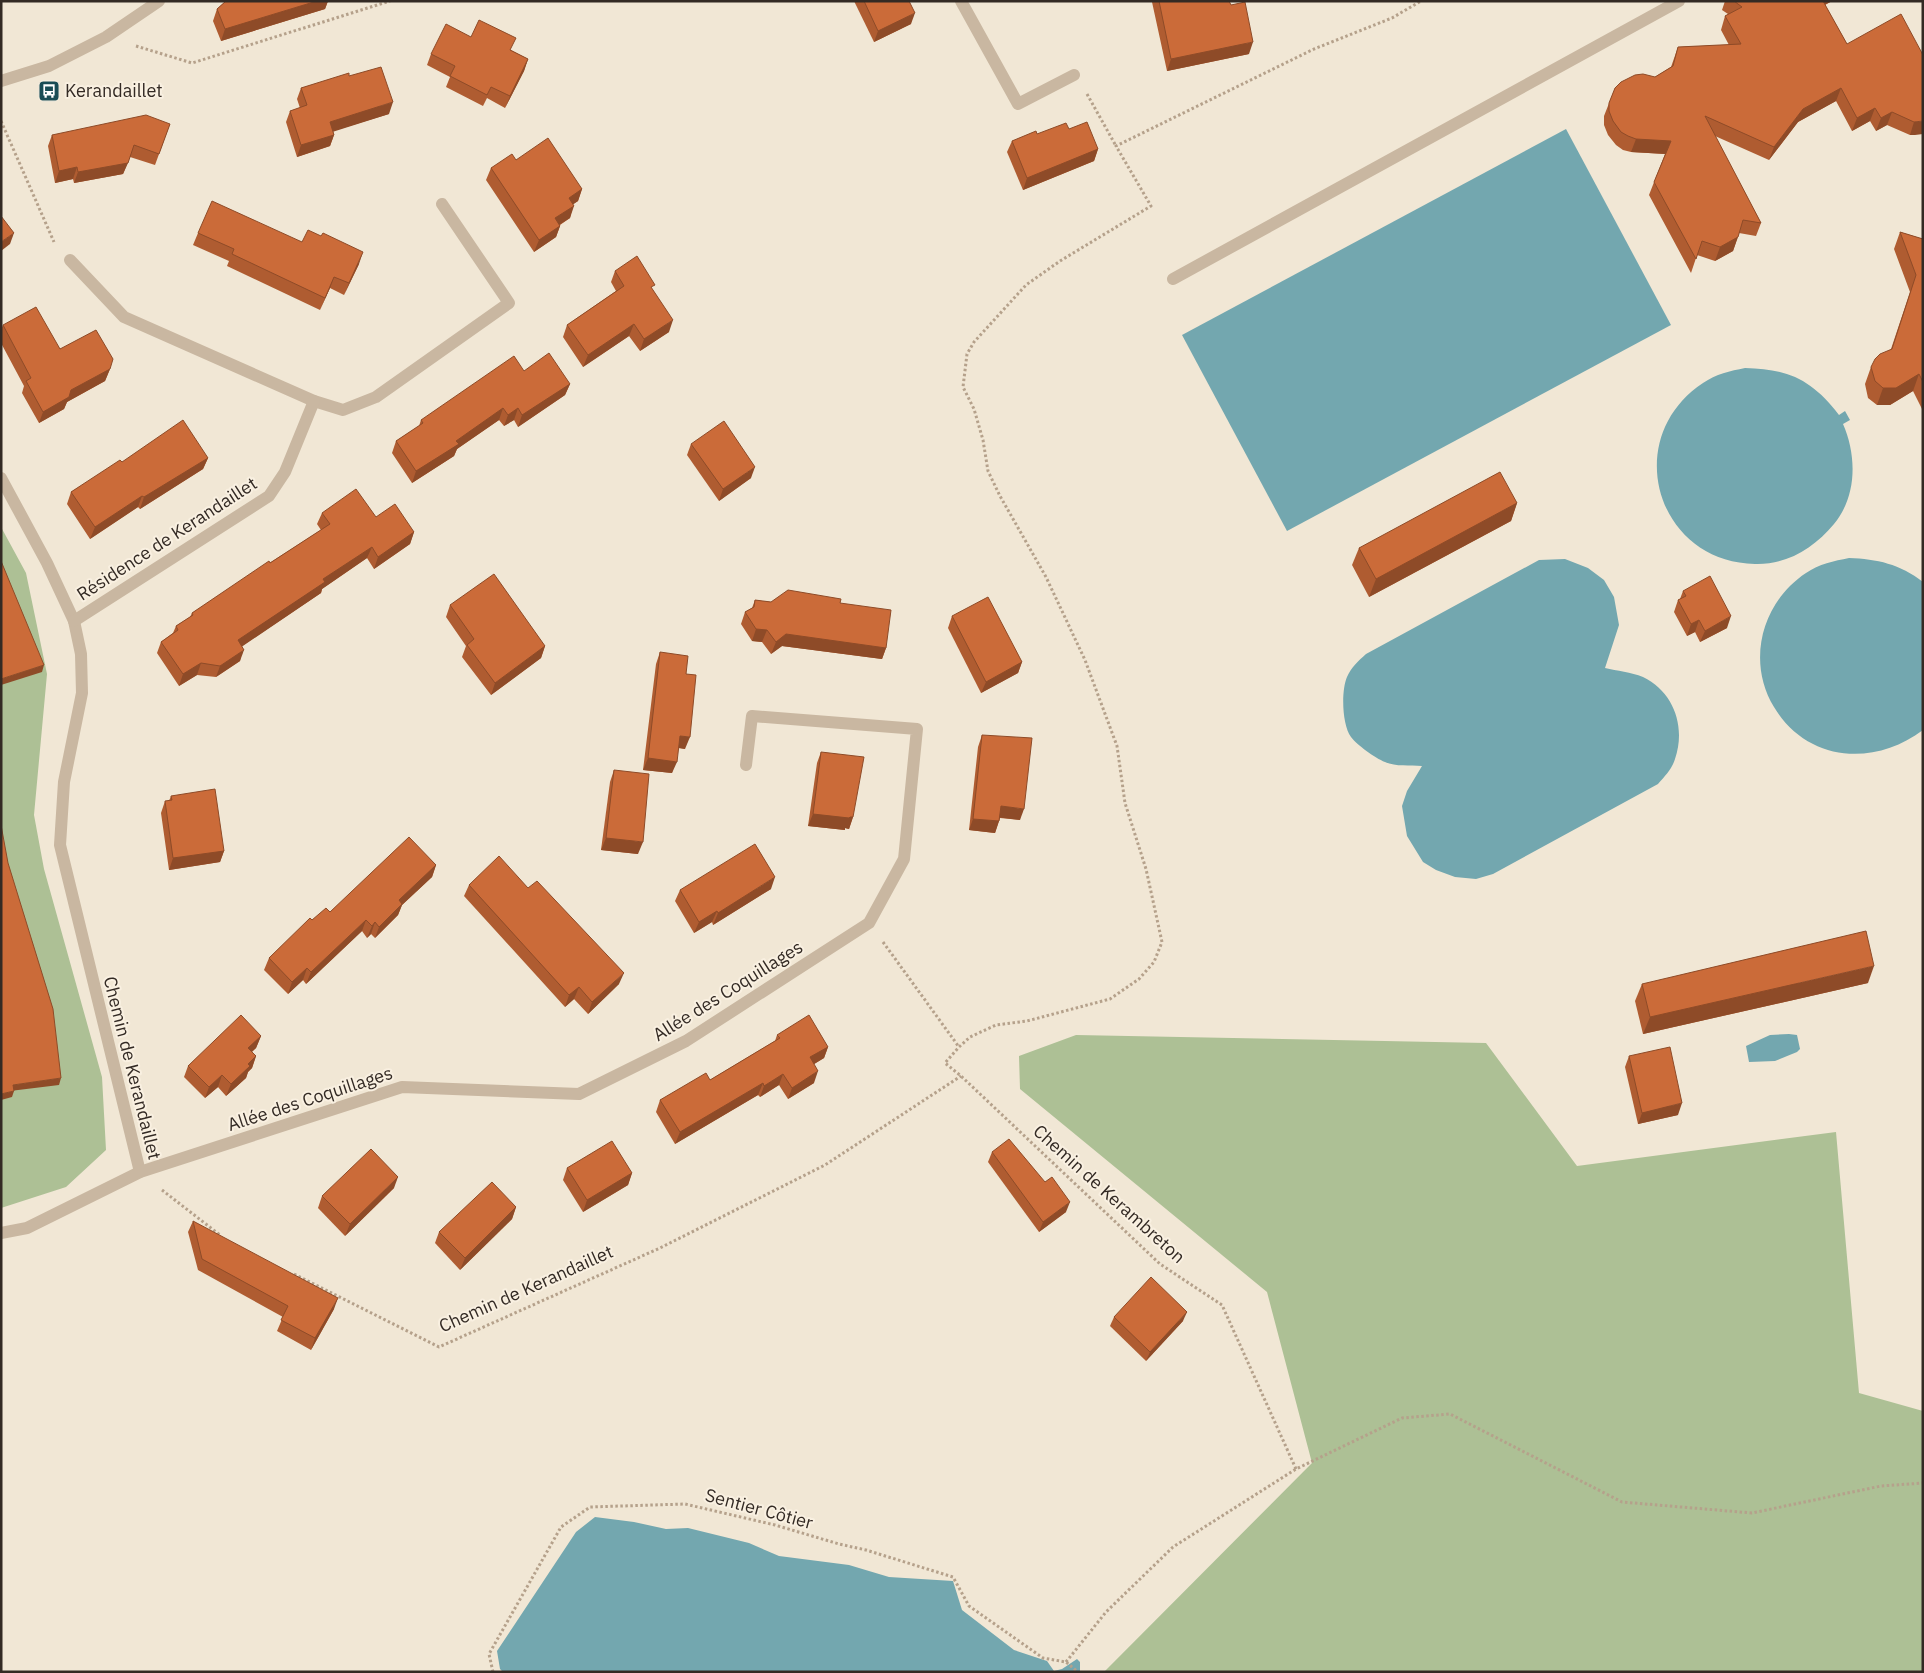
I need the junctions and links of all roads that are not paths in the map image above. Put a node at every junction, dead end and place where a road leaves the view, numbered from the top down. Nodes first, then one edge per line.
1 (159, 1) edge
2 (961, 1) edge
3 (1679, 1) edge
4 (1074, 75) road end
5 (1, 81) edge
6 (442, 204) dead end
7 (70, 260) road end
8 (1173, 280) dead end
9 (314, 401) junction
10 (1, 478) edge
11 (74, 621) junction
12 (746, 765) dead end
13 (140, 1172) junction
14 (1, 1233) edge

1 - 5 street
2 - 4 street
3 - 8 street
6 - 9 street
7 - 9 street
9 - 11 street, Résidence de Kerandaillet
10 - 11 street, Chemin de Kerandaillet
11 - 13 street, Chemin de Kerandaillet
12 - 13 street, Allée des Coquillages
13 - 14 street, Allée des Coquillages

